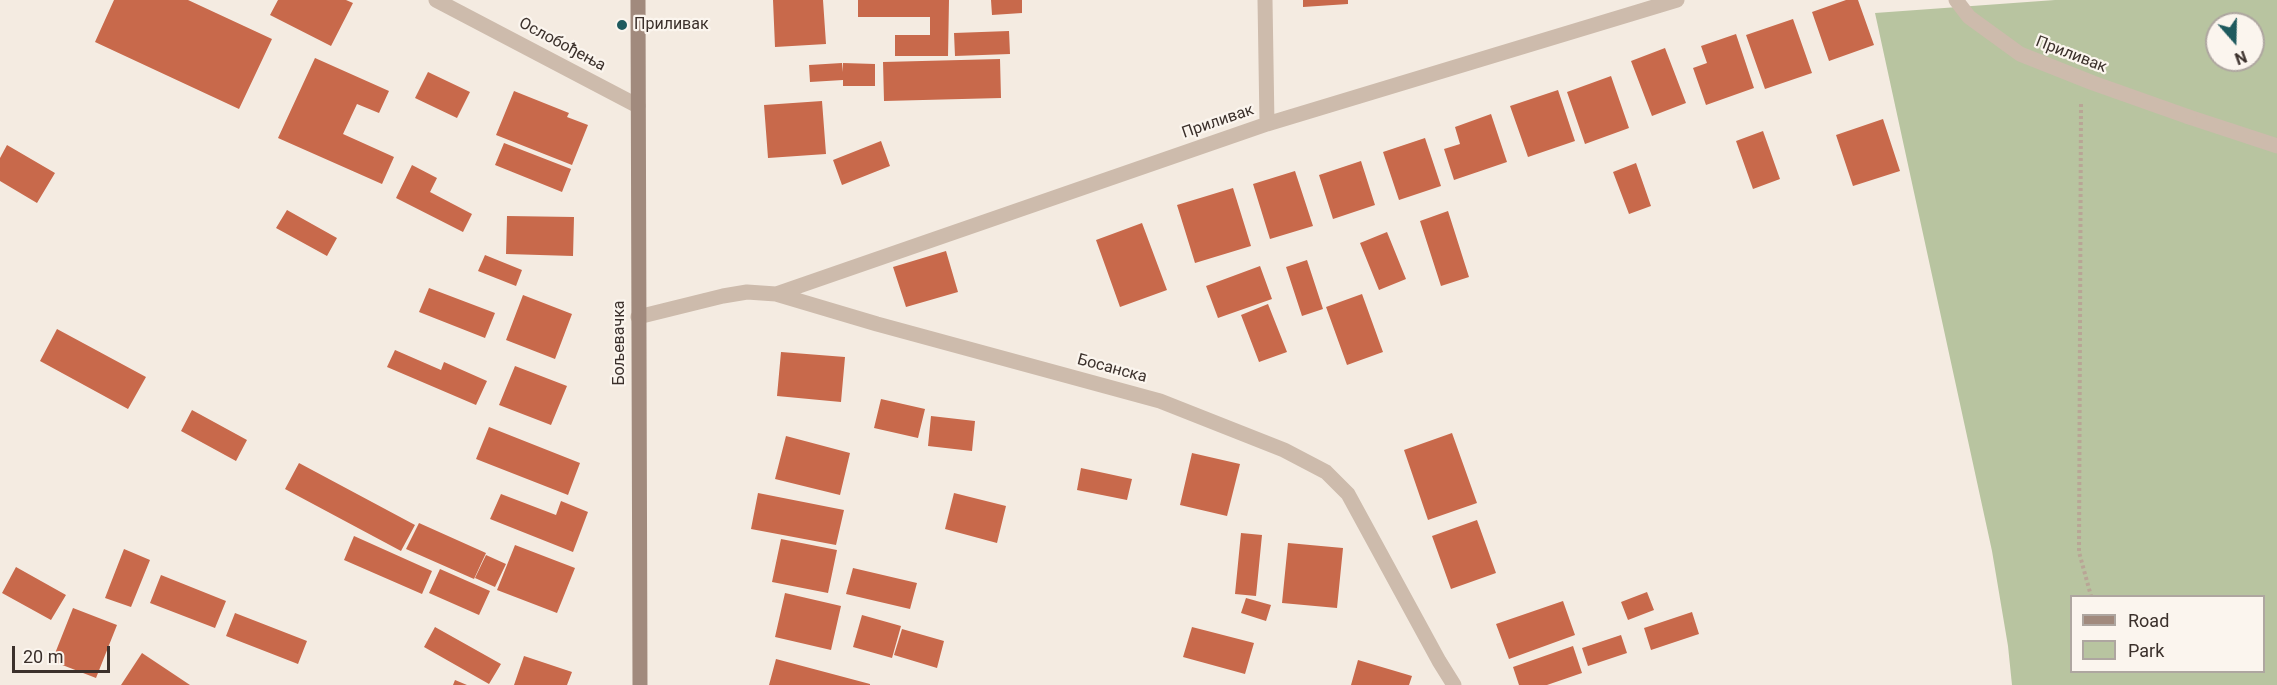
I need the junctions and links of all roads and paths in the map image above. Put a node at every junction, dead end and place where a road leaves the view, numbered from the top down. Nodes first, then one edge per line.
1 (436, 0) edge
2 (638, 0) edge
3 (1266, 0) edge
4 (1677, 0) edge
5 (1956, 0) edge
6 (2082, 78) junction
7 (638, 106) junction
8 (1267, 124) junction
9 (2277, 146) edge
10 (776, 294) junction
11 (638, 317) junction
12 (2090, 595) edge
13 (640, 685) edge
14 (1454, 685) edge

1 - 7 street, Ослобођења
2 - 7 main road, Бољевачка
3 - 8 street
4 - 8 street, Приливак
5 - 6 street, Приливак
6 - 9 street, Приливак
6 - 12 path
7 - 11 main road, Бољевачка
8 - 10 street, Приливак
10 - 11 street, Босанска
10 - 14 street, Босанска
11 - 13 main road, Бољевачка

